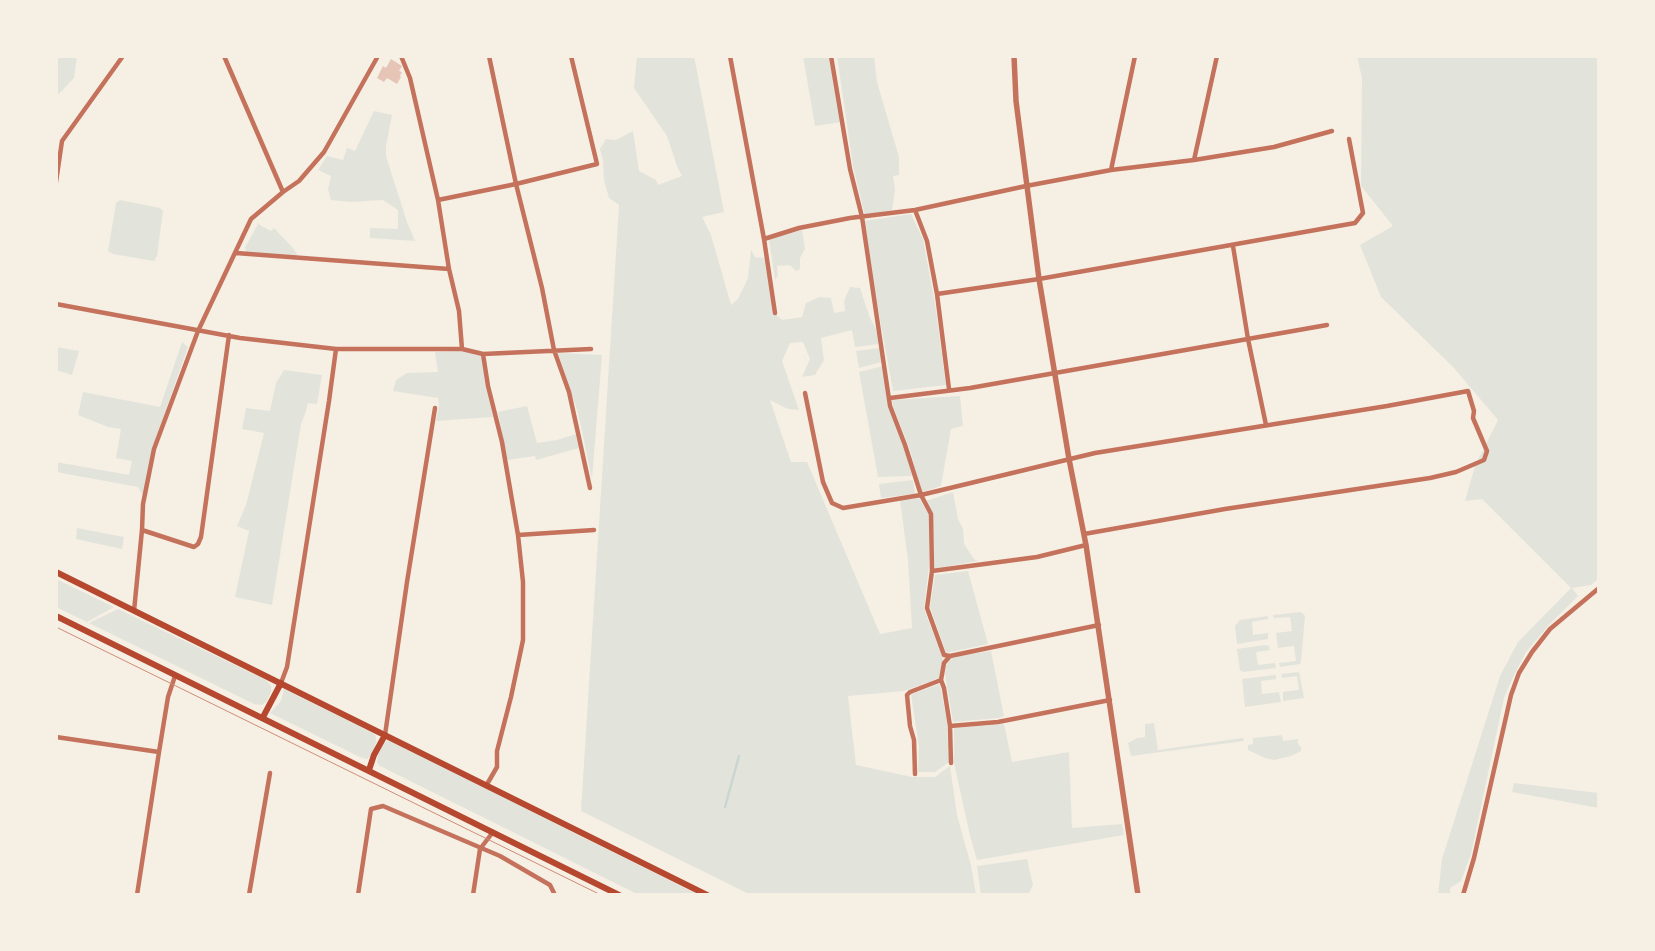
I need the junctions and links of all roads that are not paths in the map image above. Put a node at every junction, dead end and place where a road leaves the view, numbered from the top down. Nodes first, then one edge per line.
1 (123, 56) edge
2 (224, 56) edge
3 (378, 56) edge
4 (401, 56) edge
5 (489, 56) edge
6 (571, 56) edge
7 (730, 56) edge
8 (831, 56) edge
9 (1014, 56) edge
10 (1135, 56) edge
11 (1216, 56) edge
12 (1332, 131) dead end
13 (1349, 139) dead end
14 (1194, 160) junction
15 (1111, 170) junction
16 (56, 182) edge
17 (516, 184) junction
18 (1026, 186) junction
19 (282, 192) junction
20 (438, 200) junction
21 (915, 210) junction
22 (862, 217) junction
23 (764, 239) junction
24 (1234, 246) junction
25 (236, 253) junction
26 (449, 269) junction
27 (1038, 279) junction
28 (937, 294) junction
29 (56, 304) edge
30 (776, 313) dead end
31 (1326, 325) dead end
32 (198, 331) junction
33 (229, 335) junction
34 (1248, 339) junction
35 (336, 349) junction
36 (462, 349) junction
37 (591, 349) dead end
38 (554, 350) junction
39 (483, 354) junction
40 (1054, 372) junction
41 (949, 389) junction
42 (805, 393) dead end
43 (890, 398) junction
44 (435, 408) dead end
45 (1266, 425) junction
46 (1069, 459) junction
47 (590, 488) dead end
48 (921, 495) junction
49 (142, 530) junction
50 (594, 530) dead end
51 (1084, 534) junction
52 (518, 535) junction
53 (1086, 546) junction
54 (932, 571) junction
55 (56, 572) edge
56 (1599, 588) edge
57 (134, 611) junction
58 (56, 616) edge
59 (1099, 625) junction
60 (950, 656) junction
61 (175, 676) junction
62 (941, 680) junction
63 (281, 683) junction
64 (1110, 700) junction
65 (262, 717) junction
66 (950, 726) junction
67 (385, 735) junction
68 (56, 737) edge
69 (158, 752) junction
70 (951, 762) dead end
71 (369, 770) junction
72 (270, 773) dead end
73 (915, 774) dead end
74 (486, 786) junction
75 (492, 832) junction
76 (480, 849) junction
77 (137, 895) edge
78 (249, 895) edge
79 (358, 895) edge
80 (473, 895) edge
81 (555, 895) edge
82 (619, 895) edge
83 (707, 895) edge
84 (1138, 895) edge
85 (1463, 895) edge

1 - 16 street
2 - 19 street
3 - 19 street
4 - 20 street
5 - 17 street
6 - 17 street
7 - 23 street
8 - 22 street
9 - 18 street
10 - 15 street
11 - 14 street
12 - 14 street
13 - 24 street
14 - 15 street
15 - 18 street
17 - 20 street
17 - 38 street
18 - 21 street
18 - 27 street
19 - 25 street
20 - 26 street
21 - 22 street
21 - 28 street
22 - 23 street
22 - 43 street
23 - 30 street
24 - 27 street
24 - 34 street
25 - 26 street
25 - 32 street
26 - 36 street
27 - 28 street
27 - 40 street
28 - 41 street
29 - 32 street
31 - 34 street
32 - 33 street
32 - 49 street
33 - 35 street
33 - 49 street
34 - 40 street
34 - 45 street
35 - 36 street
35 - 63 street
36 - 39 street
37 - 38 street
38 - 39 street
38 - 47 street
39 - 52 street
40 - 41 street
40 - 46 street
41 - 43 street
42 - 48 street
43 - 48 street
44 - 67 street
45 - 46 street
45 - 51 street
46 - 48 street
46 - 51 street
48 - 54 street
49 - 57 street
50 - 52 street
51 - 53 street
52 - 74 street
53 - 54 street
53 - 59 street
54 - 60 street
55 - 57 main road
56 - 85 street
57 - 63 main road
58 - 61 main road
59 - 60 street
59 - 64 street
60 - 62 street
61 - 65 main road
61 - 69 street
62 - 66 street
62 - 73 street
63 - 65 main road
63 - 67 main road
64 - 66 street
64 - 84 street
65 - 71 main road
66 - 70 street
67 - 71 main road
67 - 74 main road
68 - 69 street
69 - 77 street
71 - 75 main road
72 - 78 street
74 - 83 main road
75 - 76 street
75 - 82 main road
76 - 79 street
76 - 80 street
76 - 81 street

